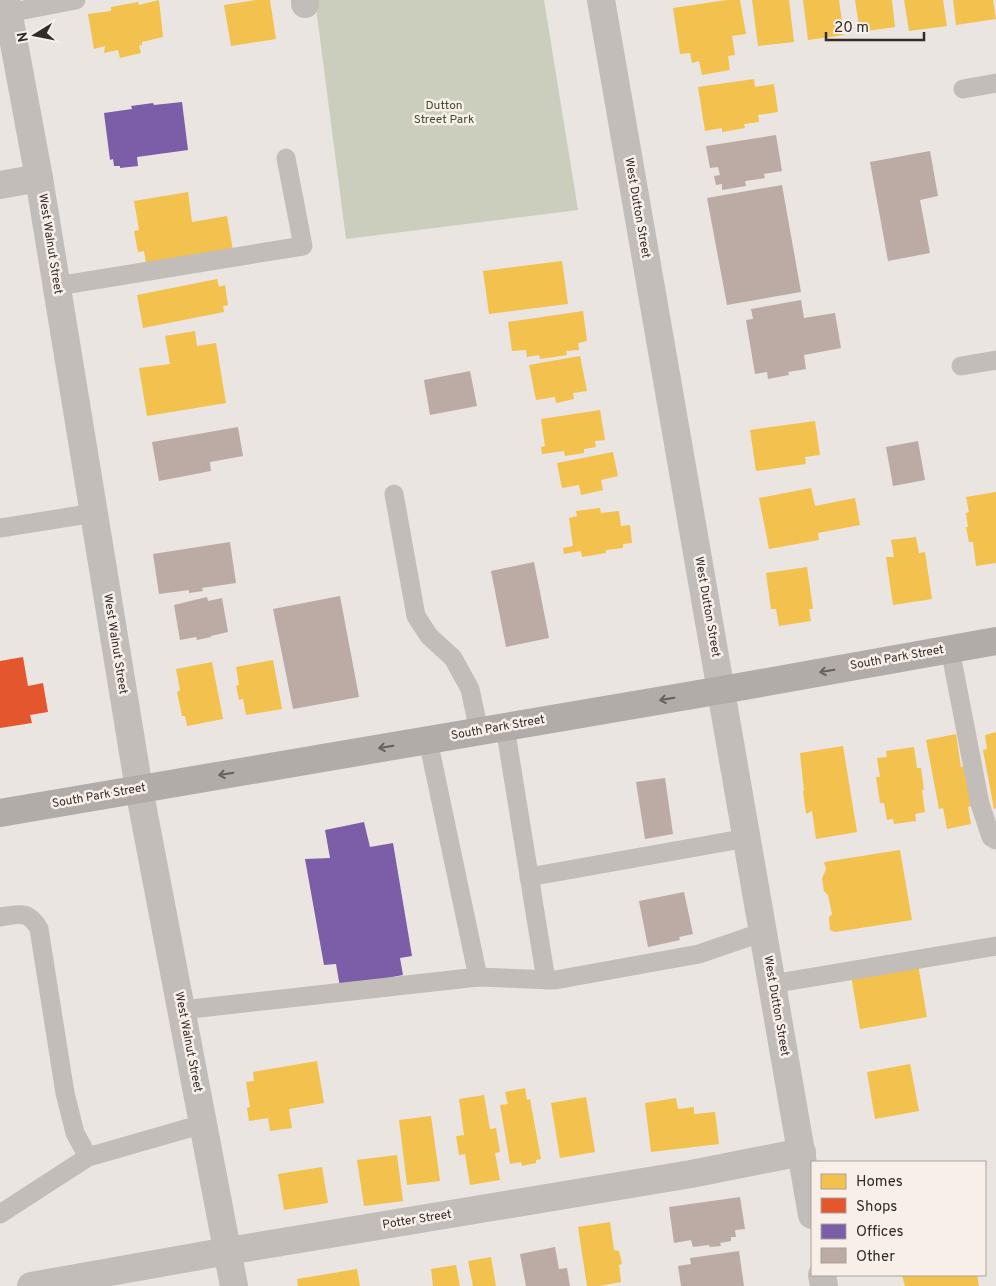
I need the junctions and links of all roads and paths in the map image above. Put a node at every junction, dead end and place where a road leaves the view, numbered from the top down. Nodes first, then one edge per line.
1 (76, 0) edge
2 (601, 0) edge
3 (7, 6) edge
4 (996, 83) edge
5 (963, 89) dead end
6 (286, 158) dead end
7 (39, 178) junction
8 (0, 185) edge
9 (57, 286) junction
10 (996, 360) edge
11 (960, 366) dead end
12 (394, 494) dead end
13 (94, 513) junction
14 (0, 528) edge
15 (996, 641) edge
16 (950, 649) junction
17 (722, 690) junction
18 (492, 729) junction
19 (428, 740) junction
20 (139, 789) junction
21 (0, 813) edge
22 (747, 838) junction
23 (996, 840) edge
24 (529, 877) junction
25 (0, 917) edge
26 (763, 932) junction
27 (996, 946) edge
28 (478, 977) junction
29 (546, 980) junction
30 (772, 984) junction
31 (182, 1010) junction
32 (203, 1124) junction
33 (802, 1152) junction
34 (88, 1157) junction
35 (811, 1209) edge
36 (0, 1214) edge
37 (228, 1251) junction
38 (31, 1286) edge
39 (234, 1286) edge

1 - 3 lane
2 - 17 street, West Dutton Street
3 - 7 street, West Walnut Street
4 - 5 lane
6 - 9 lane
7 - 8 street
7 - 9 street, West Walnut Street
9 - 13 street, West Walnut Street
10 - 11 lane
12 - 18 lane
13 - 14 lane
13 - 20 street, West Walnut Street
15 - 16 main road, South Park Street
16 -> 17 main road, South Park Street
16 - 23 lane
17 -> 18 main road, South Park Street
17 - 22 street, West Dutton Street
18 - 19 main road, South Park Street
18 - 24 lane
19 -> 20 main road, South Park Street
19 - 28 lane
20 - 21 main road, South Park Street
20 - 31 street, West Walnut Street
22 - 24 lane
22 - 26 street, West Dutton Street
24 - 29 lane
25 - 34 lane
26 - 29 lane
26 - 30 street, West Dutton Street
27 - 30 lane
28 - 29 lane
28 - 31 lane
30 - 33 street, West Dutton Street
31 - 32 street, West Walnut Street
32 - 34 lane
32 - 37 street, West Walnut Street
33 - 35 street, West Dutton Street
33 - 37 street, Potter Street
34 - 36 lane
37 - 38 street, Potter Street
37 - 39 street, West Walnut Street

